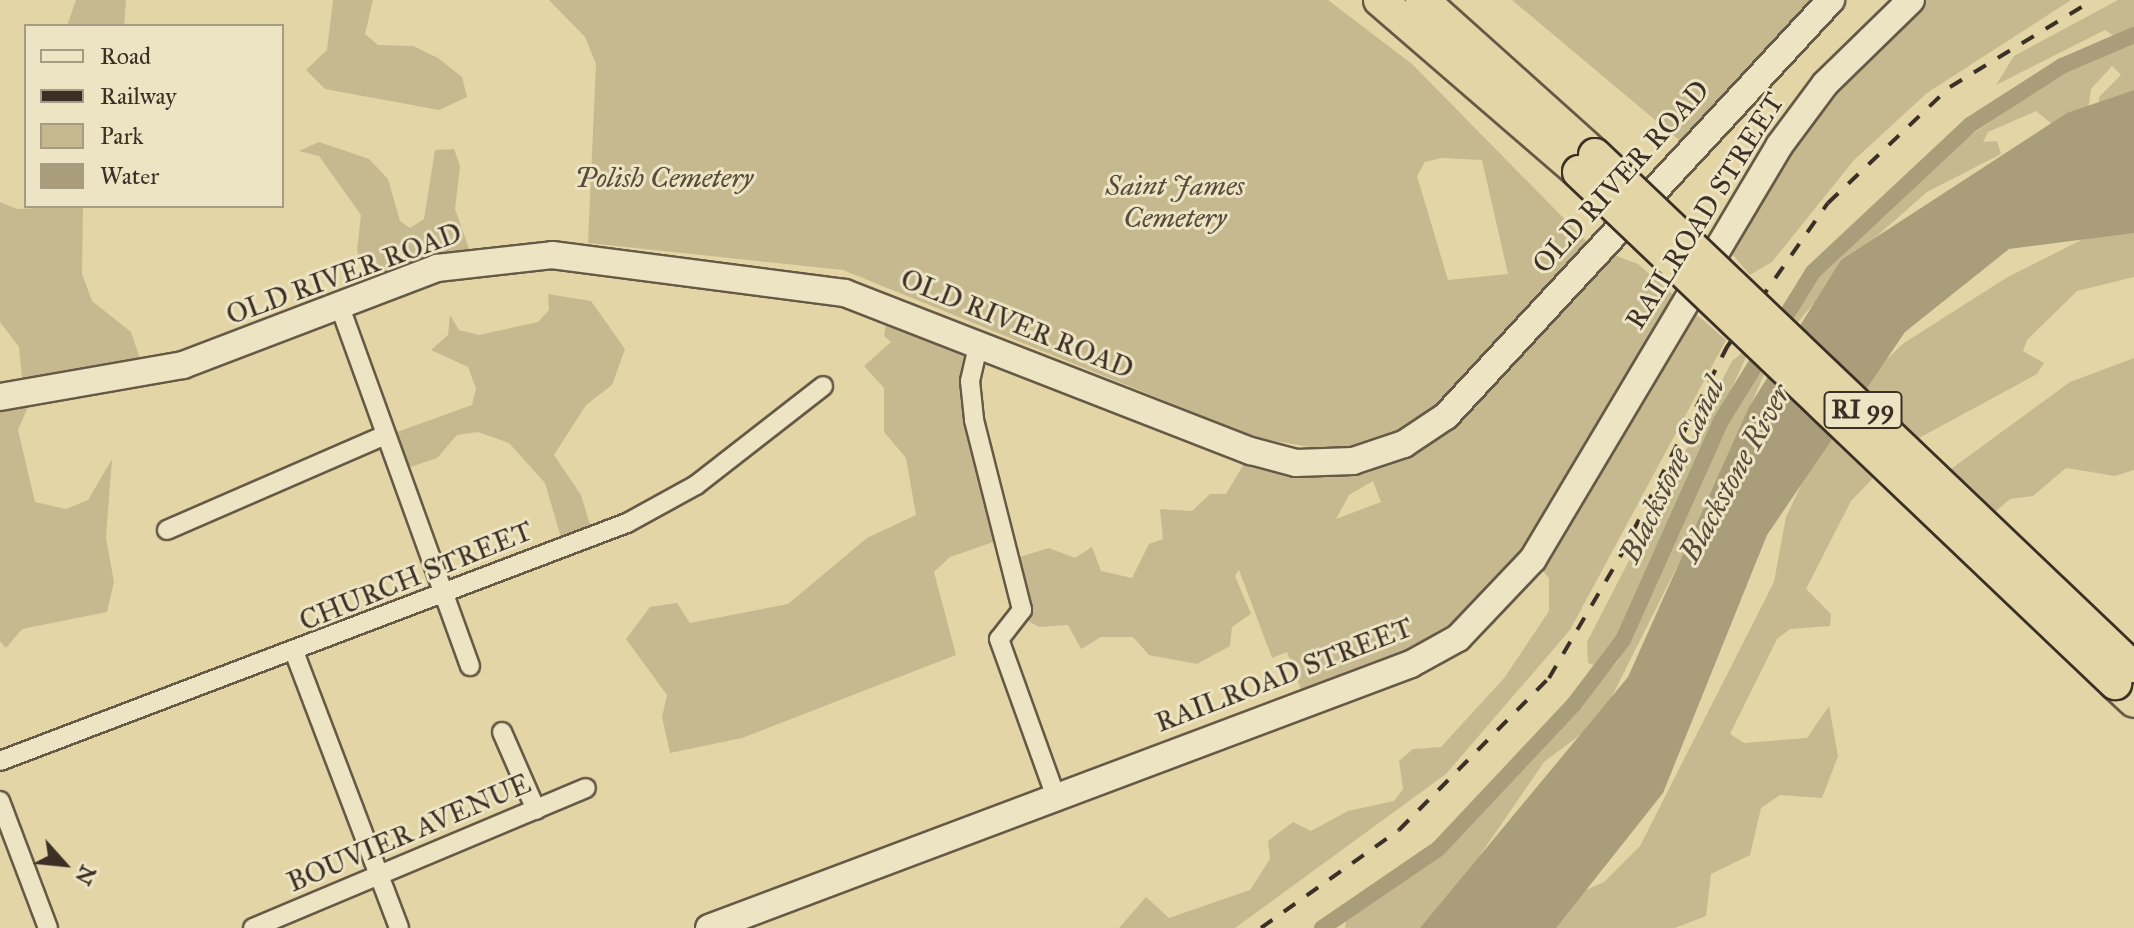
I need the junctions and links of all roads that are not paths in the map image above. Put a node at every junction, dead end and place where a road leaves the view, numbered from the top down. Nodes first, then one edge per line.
1 (1380, 0) edge
2 (1422, 0) edge
3 (1831, 0) edge
4 (1911, 0) edge
5 (1587, 164) junction
6 (340, 307) junction
7 (979, 342) junction
8 (823, 386) dead end
9 (0, 397) edge
10 (383, 436) junction
11 (167, 530) dead end
12 (444, 592) junction
13 (295, 654) junction
14 (470, 666) dead end
15 (2128, 680) edge
16 (502, 732) dead end
17 (0, 761) edge
18 (586, 788) dead end
19 (1056, 797) junction
20 (0, 801) edge
21 (536, 810) junction
22 (382, 878) junction
23 (48, 928) edge
24 (253, 928) edge
25 (399, 928) edge
26 (709, 928) edge

1 - 5 highway, RI 99
2 - 5 highway, RI 99
3 - 7 main road, OLD RIVER ROAD
4 - 19 main road, RAILROAD STREET
5 - 15 highway, RI 99, bridge
6 - 7 main road, OLD RIVER ROAD
6 - 9 main road, OLD RIVER ROAD
6 - 10 street
7 - 19 street
8 - 12 street, CHURCH STREET
10 - 11 street
10 - 12 street
12 - 13 street, CHURCH STREET
12 - 14 street
13 - 17 street, CHURCH STREET
13 - 22 street
16 - 21 street
18 - 21 street, BOUVIER AVENUE
19 - 26 main road, RAILROAD STREET
20 - 23 street
21 - 22 street, BOUVIER AVENUE
22 - 24 street, BOUVIER AVENUE
22 - 25 street

